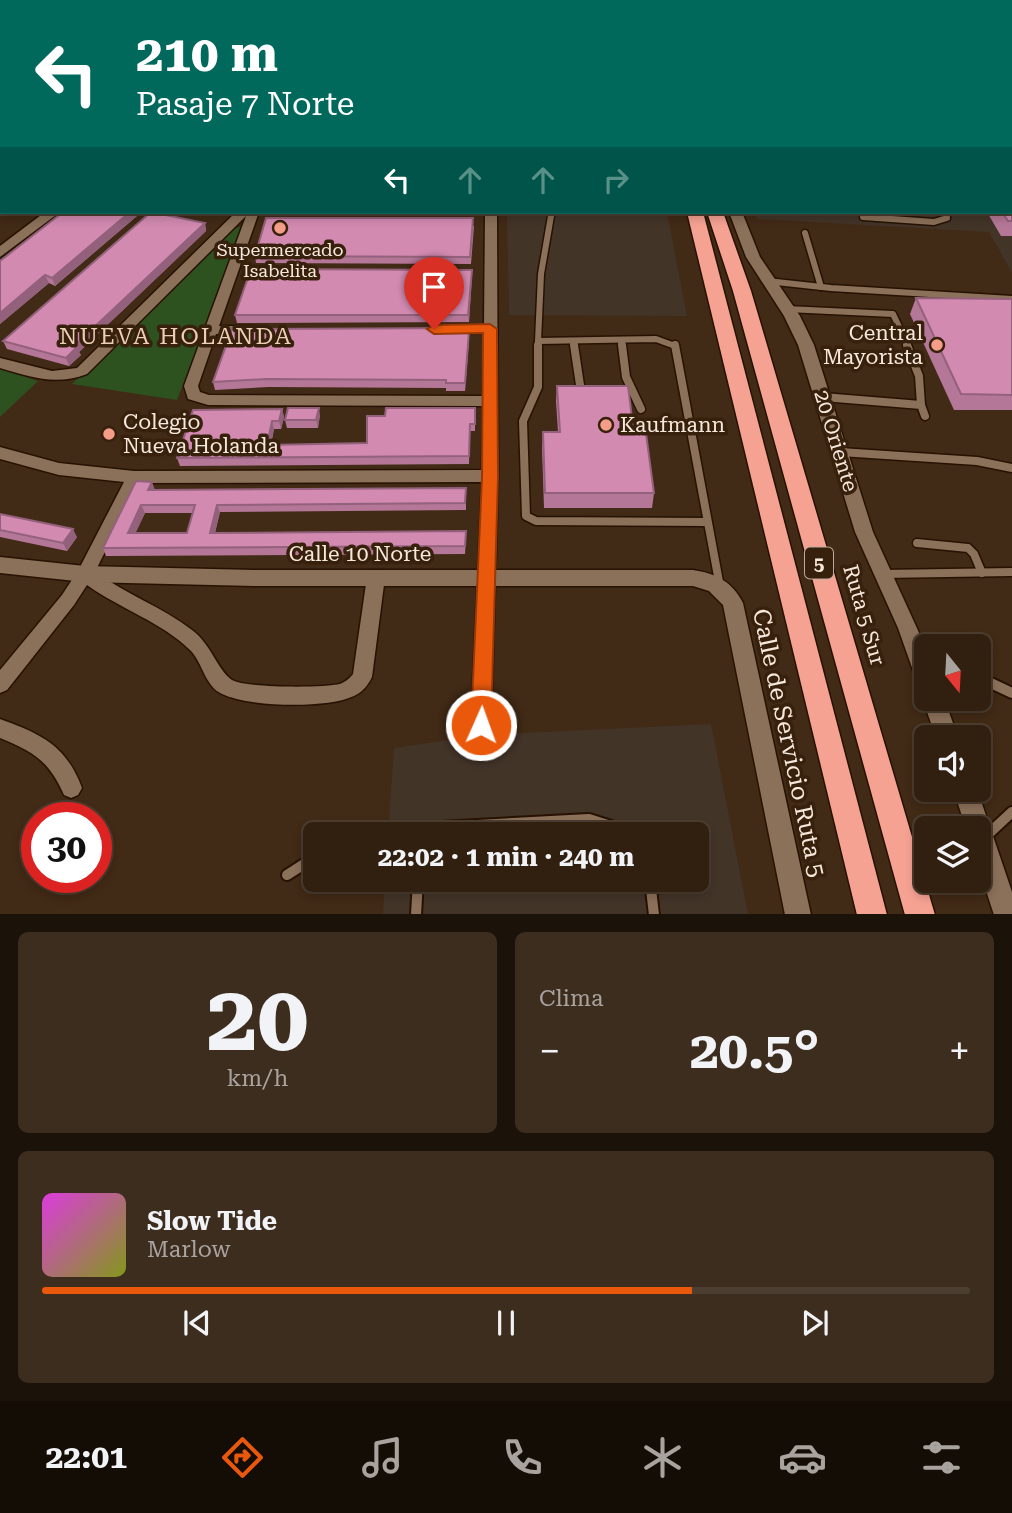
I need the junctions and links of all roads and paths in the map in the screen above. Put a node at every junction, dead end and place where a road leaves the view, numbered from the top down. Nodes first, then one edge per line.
1 (50, 214) edge
2 (696, 214) edge
3 (716, 214) edge
4 (737, 214) edge
5 (946, 214) edge
6 (253, 215) edge
7 (884, 215) edge
8 (486, 216) edge
9 (551, 216) dead end
10 (863, 217) dead end
11 (805, 233) dead end
12 (0, 253) edge
13 (767, 281) junction
14 (821, 287) junction
15 (1012, 299) edge
16 (787, 309) junction
17 (434, 329) edge
18 (490, 329) junction
19 (212, 330) junction
20 (268, 330) edge
21 (621, 340) junction
22 (538, 341) junction
23 (574, 341) junction
24 (0, 363) edge
25 (580, 385) edge
26 (823, 397) junction
27 (490, 401) junction
28 (921, 405) junction
29 (641, 409) dead end
30 (925, 416) dead end
31 (840, 452) junction
32 (0, 453) edge
33 (1012, 468) edge
34 (134, 477) junction
35 (490, 477) junction
36 (707, 522) junction
37 (917, 542) dead end
38 (0, 565) edge
39 (1012, 572) edge
40 (982, 573) junction
41 (85, 574) junction
42 (882, 574) junction
43 (485, 576) junction
44 (376, 577) junction
45 (720, 587) junction
46 (914, 638) edge
47 (991, 682) edge
48 (0, 684) edge
49 (1011, 690) edge
50 (481, 725) dead end
51 (0, 728) edge
52 (71, 788) dead end
53 (1012, 812) edge
54 (561, 822) edge
55 (596, 822) edge
56 (991, 825) edge
57 (303, 864) edge
58 (991, 868) edge
59 (287, 874) dead end
60 (417, 892) edge
61 (651, 892) edge
62 (415, 914) edge
63 (654, 914) edge
64 (798, 914) edge
65 (872, 914) edge
66 (920, 914) edge
67 (1007, 914) edge

1 - 12 street
2 - 65 highway, 5
3 - 66 highway, Ruta 5 Sur / 5
4 - 13 street, 20 Oriente
5 - 7 lane
6 - 19 street
6 - 24 street
7 - 10 lane
8 - 18 street
9 - 22 lane
11 - 14 lane
13 - 14 lane
13 - 16 street, 20 Oriente
14 - 15 lane
16 - 26 street, 20 Oriente
16 - 28 lane
17 - 18 street
18 - 27 street
19 - 20 street
19 - 27 street
21 - 23 lane
21 - 29 lane
21 - 36 lane
22 - 23 lane
22 - 36 lane
23 - 25 lane
26 - 28 lane
26 - 31 street, 20 Oriente
27 - 35 street
28 - 30 lane
31 - 33 lane
31 - 42 street, 20 Oriente
32 - 34 street
34 - 35 street
34 - 41 street
35 - 43 street
36 - 45 lane
37 - 40 lane
38 - 41 street, Calle 10 Norte
39 - 40 lane
40 - 42 lane
41 - 44 street, Calle 10 Norte
41 - 44 street
41 - 48 street
42 - 46 street, 20 Oriente
43 - 44 street, Calle 10 Norte
43 - 45 street, Calle 10 Norte
43 - 50 street
45 - 64 street, Calle de Servicio Ruta 5
47 - 49 lane
51 - 52 street
53 - 56 lane
54 - 55 lane
57 - 59 lane
58 - 67 street
60 - 62 lane
61 - 63 lane

